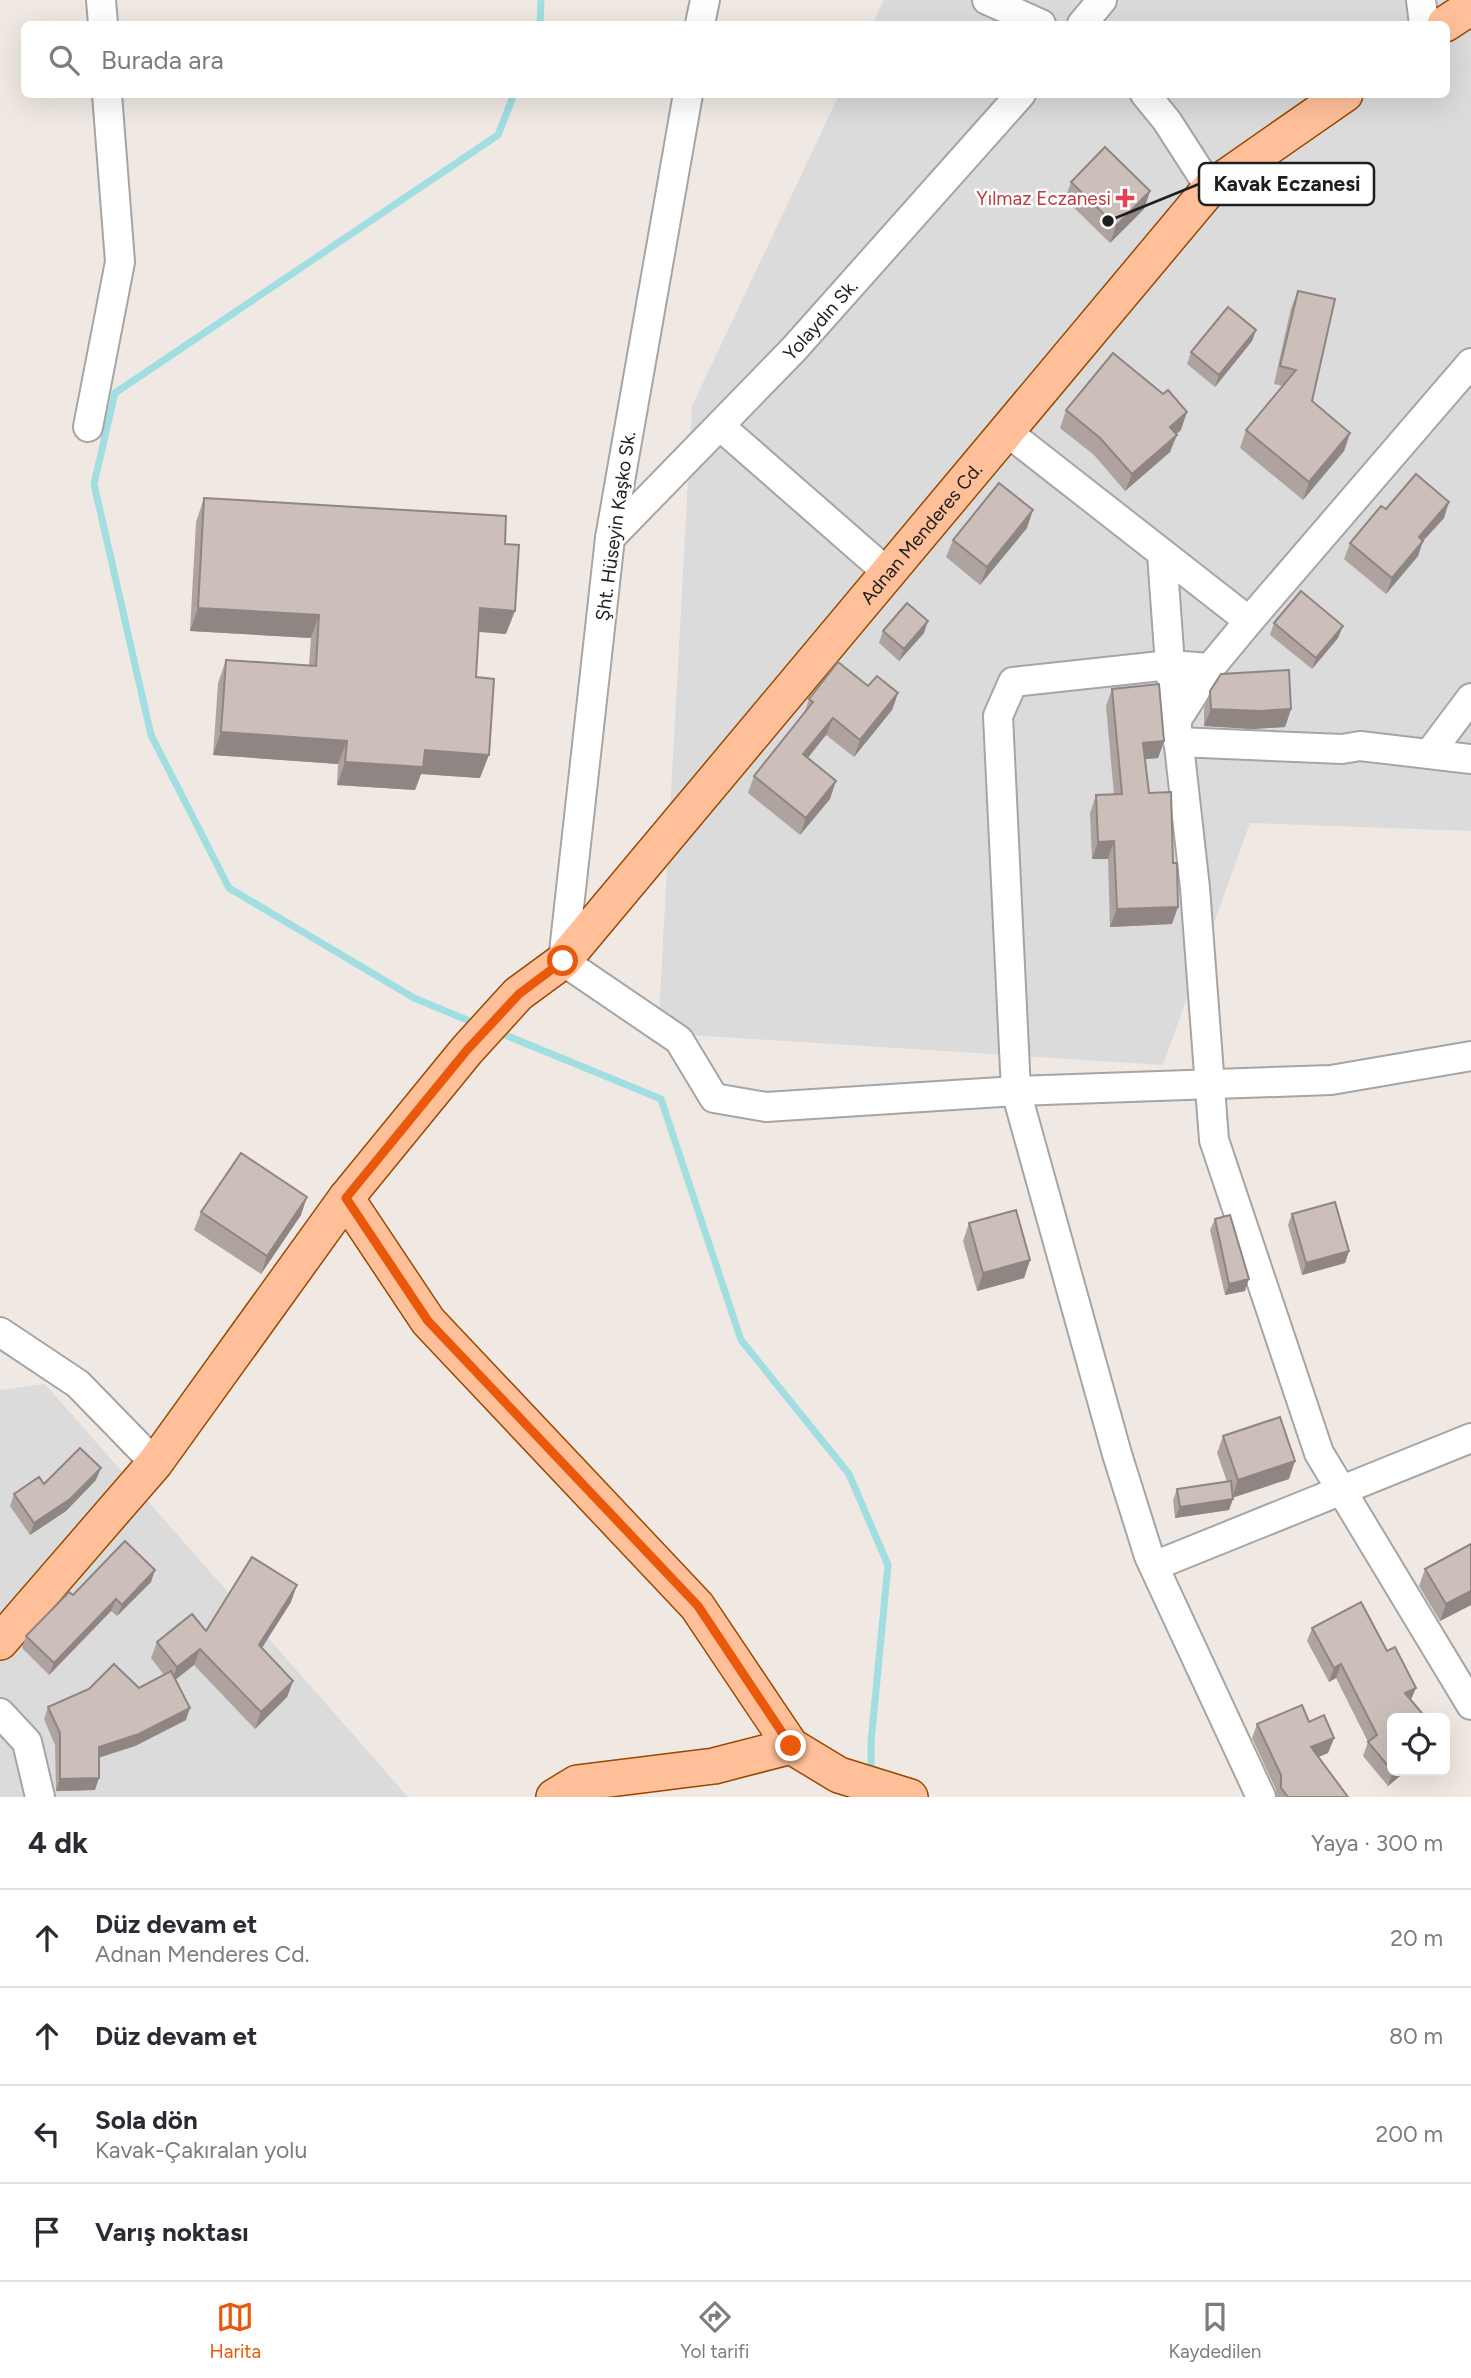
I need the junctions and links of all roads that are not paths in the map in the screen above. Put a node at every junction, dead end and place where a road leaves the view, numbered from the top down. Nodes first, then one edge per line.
1 (101, 0) edge
2 (705, 0) edge
3 (987, 0) edge
4 (1102, 0) edge
5 (1421, 0) edge
6 (1471, 7) edge
7 (103, 21) edge
8 (702, 21) edge
9 (1034, 21) edge
10 (1084, 21) edge
11 (1424, 21) edge
12 (1450, 21) edge
13 (107, 98) edge
14 (687, 98) edge
15 (1017, 98) edge
16 (1148, 98) edge
17 (1339, 98) edge
18 (1210, 188) junction
19 (1471, 363) edge
20 (720, 426) junction
21 (88, 427) dead end
22 (1006, 431) junction
23 (611, 538) junction
24 (1162, 554) junction
25 (888, 573) junction
26 (1249, 621) junction
27 (1170, 665) junction
28 (1210, 668) junction
29 (1471, 698) edge
30 (1177, 732) junction
31 (1429, 754) junction
32 (1471, 759) edge
33 (563, 961) junction
34 (1471, 1056) edge
35 (1210, 1083) junction
36 (1016, 1091) junction
37 (346, 1198) junction
38 (0, 1332) edge
39 (1471, 1438) edge
40 (155, 1463) junction
41 (1342, 1490) junction
42 (1154, 1566) junction
43 (0, 1642) edge
44 (1471, 1705) edge
45 (0, 1713) edge
46 (791, 1746) junction
47 (40, 1797) edge
48 (554, 1797) edge
49 (910, 1797) edge
50 (1261, 1797) edge

1 - 7 street
2 - 8 street
3 - 9 street
4 - 10 street
5 - 11 street
6 - 12 main road
13 - 21 street
14 - 23 street, Şht. Hüseyin Kaşko Sk.
15 - 20 street, Yolaydın Sk.
16 - 18 street
17 - 18 main road, Adnan Menderes Cd.
18 - 22 main road, Adnan Menderes Cd.
19 - 26 street
20 - 23 street, Yolaydın Sk.
20 - 25 street
22 - 24 street
22 - 25 main road, Adnan Menderes Cd.
23 - 33 street, Şht. Hüseyin Kaşko Sk.
24 - 26 street
24 - 27 street
25 - 33 main road, Adnan Menderes Cd.
26 - 28 street
27 - 28 street
27 - 30 street
27 - 36 street
28 - 30 street
29 - 31 street
30 - 31 street
30 - 35 street
31 - 32 street
33 - 36 street
33 - 37 main road, Adnan Menderes Cd.
34 - 35 street
35 - 36 street
35 - 41 street
36 - 42 street
37 - 40 main road, Adnan Menderes Cd.
37 - 46 main road
38 - 40 street
39 - 41 street
40 - 43 main road, Adnan Menderes Cd.
41 - 42 street
41 - 44 street
42 - 50 street
45 - 47 street
46 - 48 main road
46 - 49 main road

